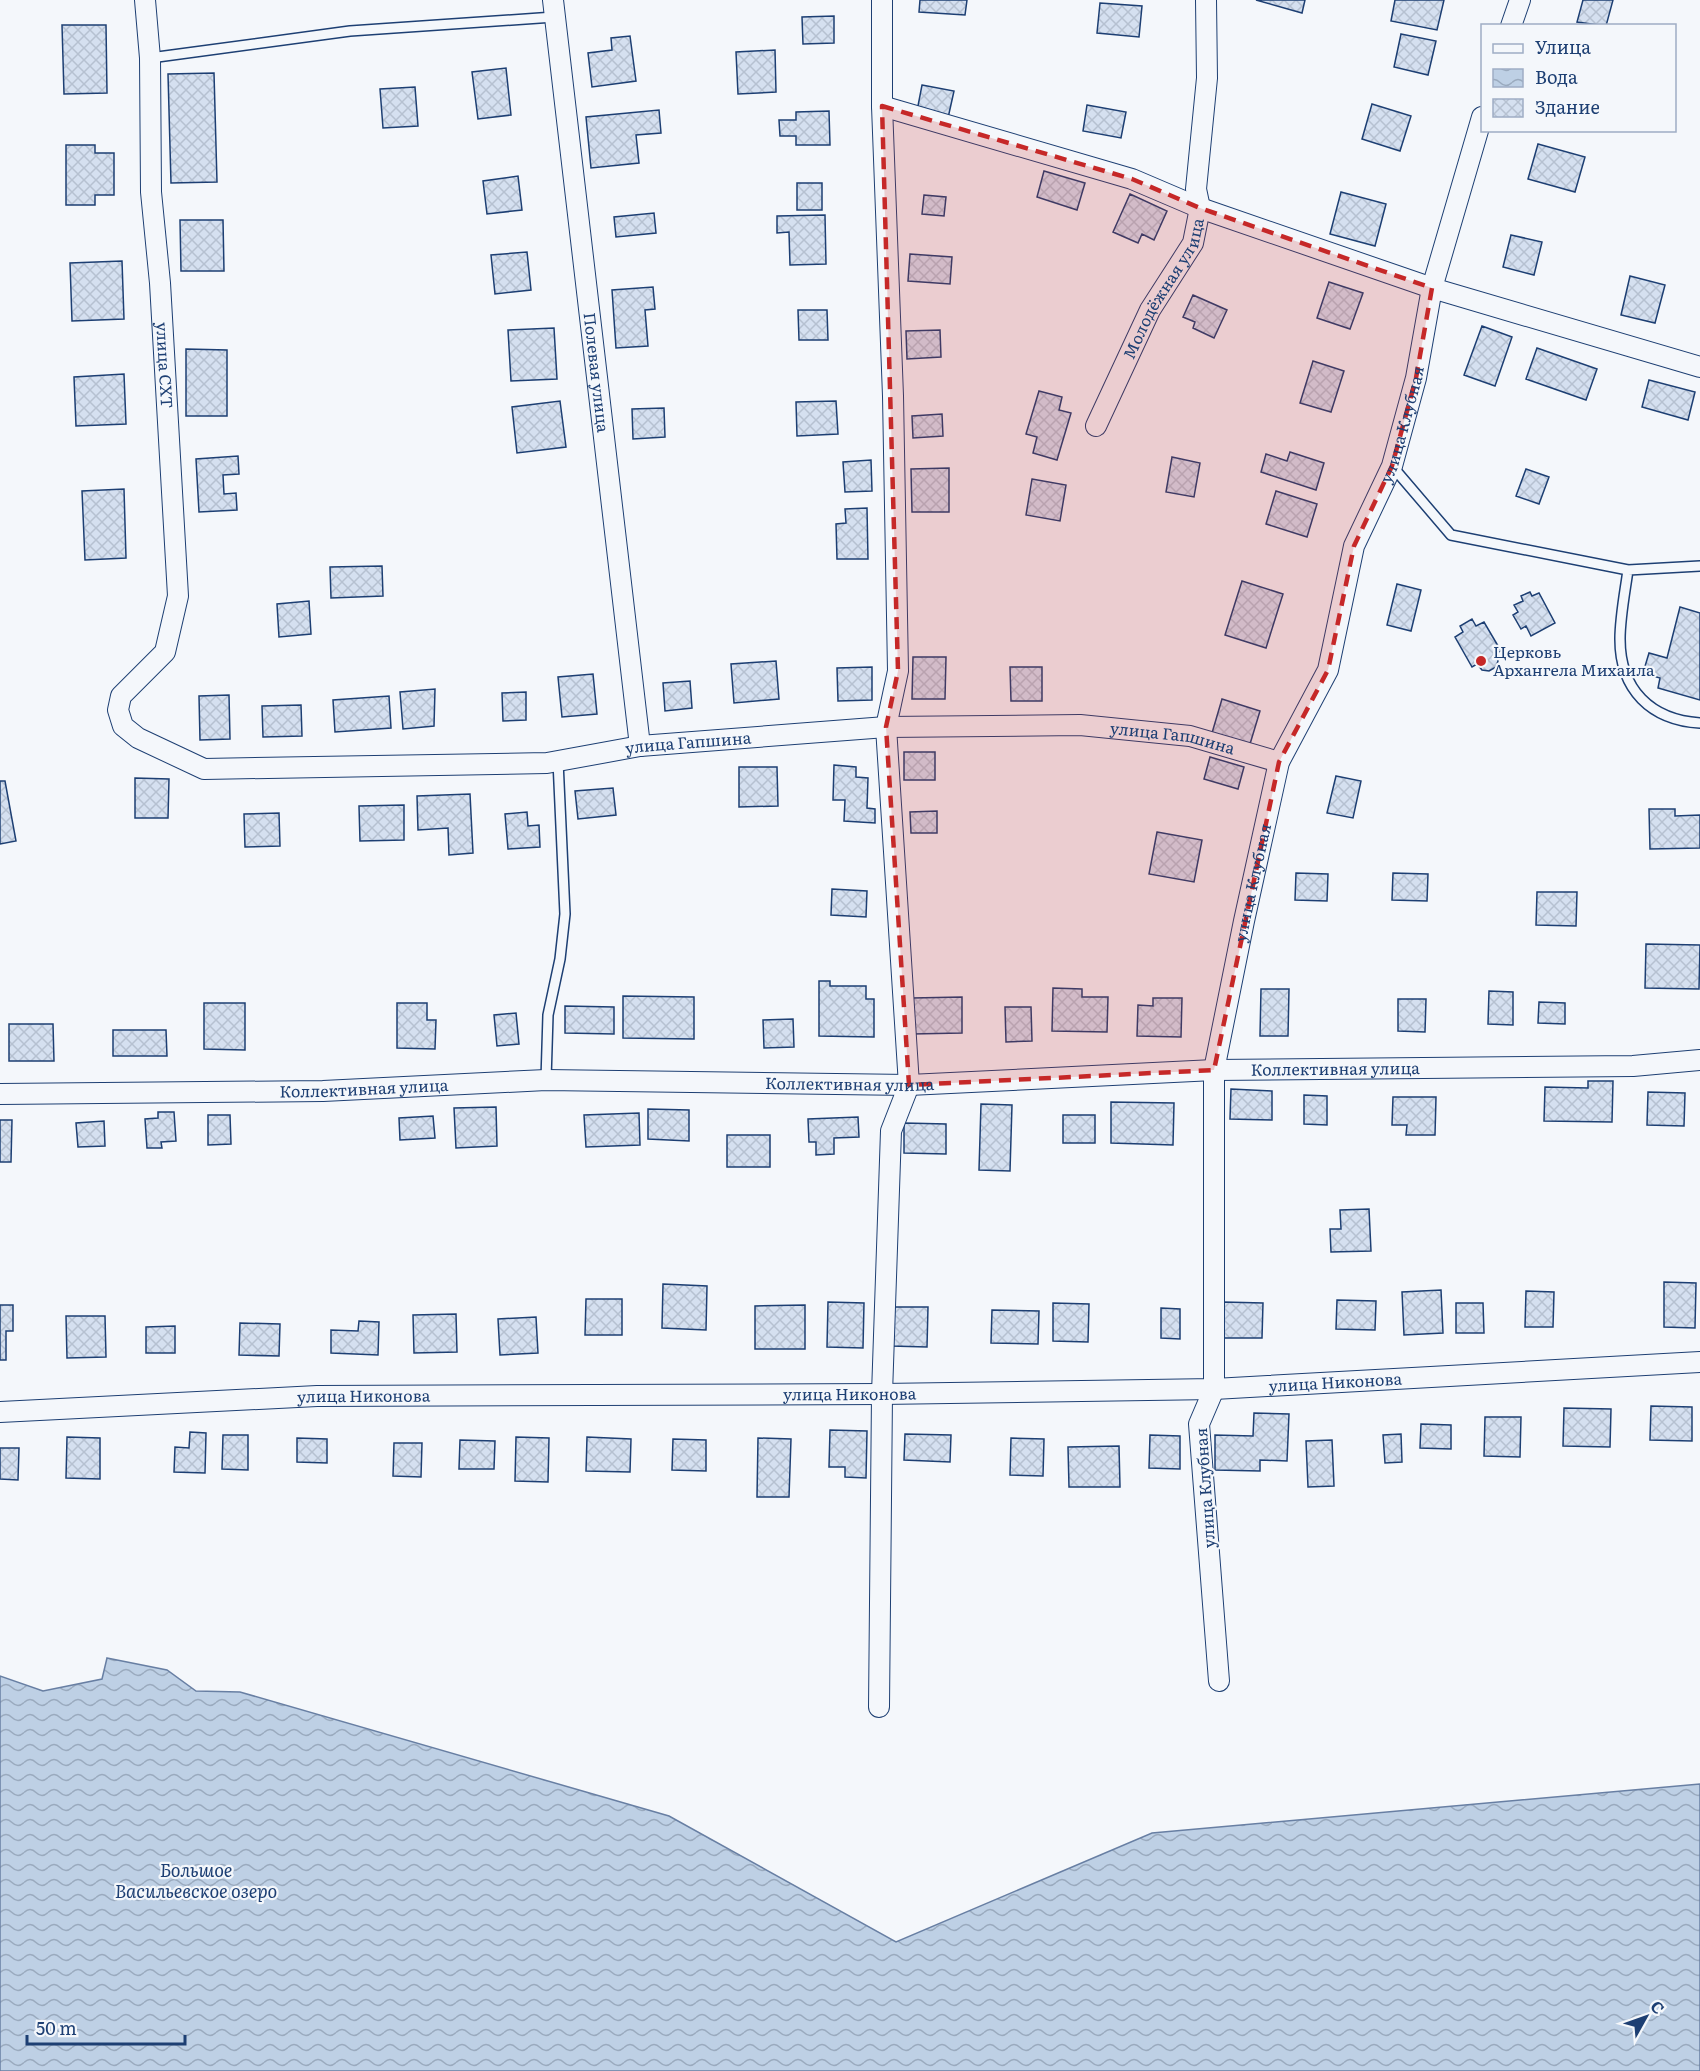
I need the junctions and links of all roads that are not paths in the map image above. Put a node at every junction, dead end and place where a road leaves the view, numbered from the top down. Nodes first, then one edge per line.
1 (145, 0) edge
2 (882, 0) edge
3 (1206, 0) edge
4 (1520, 0) edge
5 (554, 9) edge
6 (1511, 24) edge
7 (150, 58) junction
8 (882, 106) junction
9 (1481, 120) edge
10 (1200, 208) junction
11 (1432, 288) junction
12 (1700, 367) edge
13 (1096, 426) dead end
14 (1392, 466) junction
15 (1700, 566) edge
16 (1628, 570) junction
17 (117, 710) joint
18 (1700, 723) edge
19 (886, 727) junction
20 (640, 746) junction
21 (558, 761) junction
22 (1279, 762) junction
23 (1700, 1060) edge
24 (1214, 1070) junction
25 (546, 1080) junction
26 (909, 1085) junction
27 (0, 1094) edge
28 (1700, 1362) edge
29 (1214, 1389) junction
30 (882, 1394) junction
31 (0, 1412) edge
32 (1220, 1681) dead end
33 (879, 1707) dead end

1 - 7 street, улица СХТ
2 - 8 street
3 - 10 street, Молодёжная улица
4 - 6 street
5 - 7 lane
5 - 20 street, Полевая улица
7 - 17 street, улица СХТ
8 - 10 street
8 - 19 street
9 - 11 street, улица Клубная
10 - 11 street
10 - 13 street, Молодёжная улица
11 - 12 street
11 - 14 street, улица Клубная
14 - 16 lane
14 - 22 street, улица Клубная
15 - 16 lane
16 - 18 lane
17 - 21 street, улица Гапшина
19 - 20 street, улица Гапшина
19 - 22 street, улица Гапшина
19 - 26 street
20 - 21 street, улица Гапшина
21 - 25 lane
22 - 24 street, улица Клубная
23 - 24 street, Коллективная улица
24 - 26 street, Коллективная улица
24 - 29 street, улица Клубная
25 - 26 street, Коллективная улица
25 - 27 street, Коллективная улица
26 - 30 street
28 - 29 street, улица Никонова
29 - 30 street, улица Никонова
29 - 32 street, улица Клубная
30 - 31 street, улица Никонова
30 - 33 street

